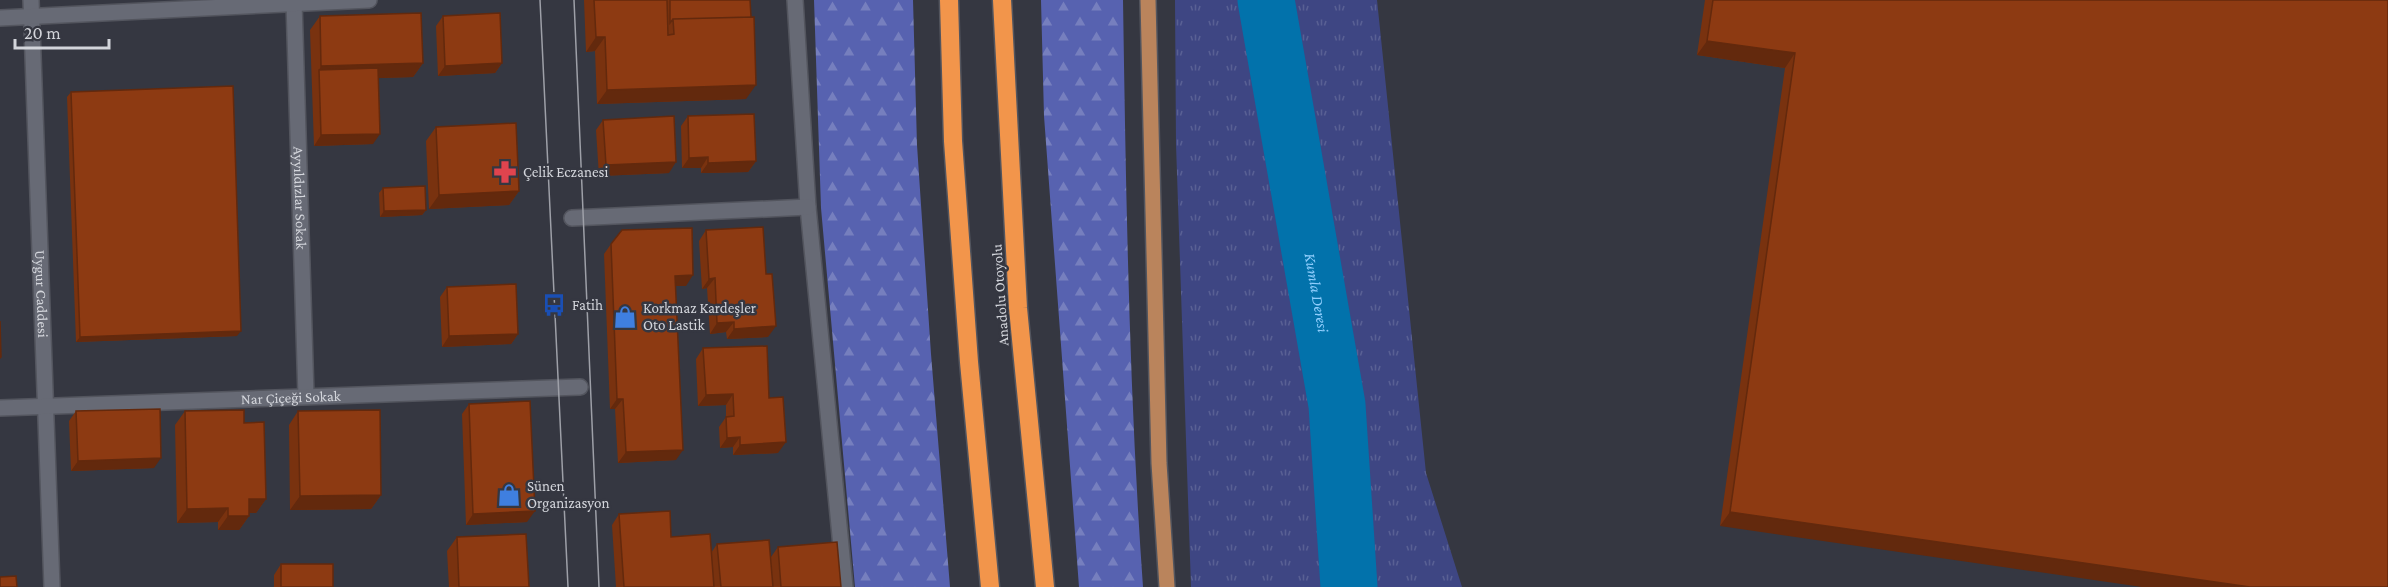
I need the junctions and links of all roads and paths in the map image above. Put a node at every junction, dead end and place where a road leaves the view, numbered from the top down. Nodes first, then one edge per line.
1 (31, 0) edge
2 (369, 0) edge
3 (795, 0) edge
4 (949, 0) edge
5 (1002, 0) edge
6 (1148, 0) edge
7 (294, 2) junction
8 (33, 16) junction
9 (0, 18) edge
10 (808, 207) junction
11 (572, 218) dead end
12 (580, 387) dead end
13 (306, 396) junction
14 (45, 406) junction
15 (0, 408) edge
16 (52, 587) edge
17 (845, 587) edge
18 (990, 587) edge
19 (1045, 587) edge
20 (1167, 587) edge

1 - 8 street, Uygur Caddesi
2 - 7 street
3 - 10 street
4 - 18 highway
5 - 19 highway, Anadolu Otoyolu
6 - 20 main road
7 - 8 street
7 - 13 street, Ayyıldızlar Sokak
8 - 9 street
8 - 14 street, Uygur Caddesi
10 - 11 street
10 - 17 street
12 - 13 street, Nar Çiçeği Sokak
13 - 14 street, Nar Çiçeği Sokak
14 - 15 street, Nar Çiçeği Sokak
14 - 16 street, Uygur Caddesi

